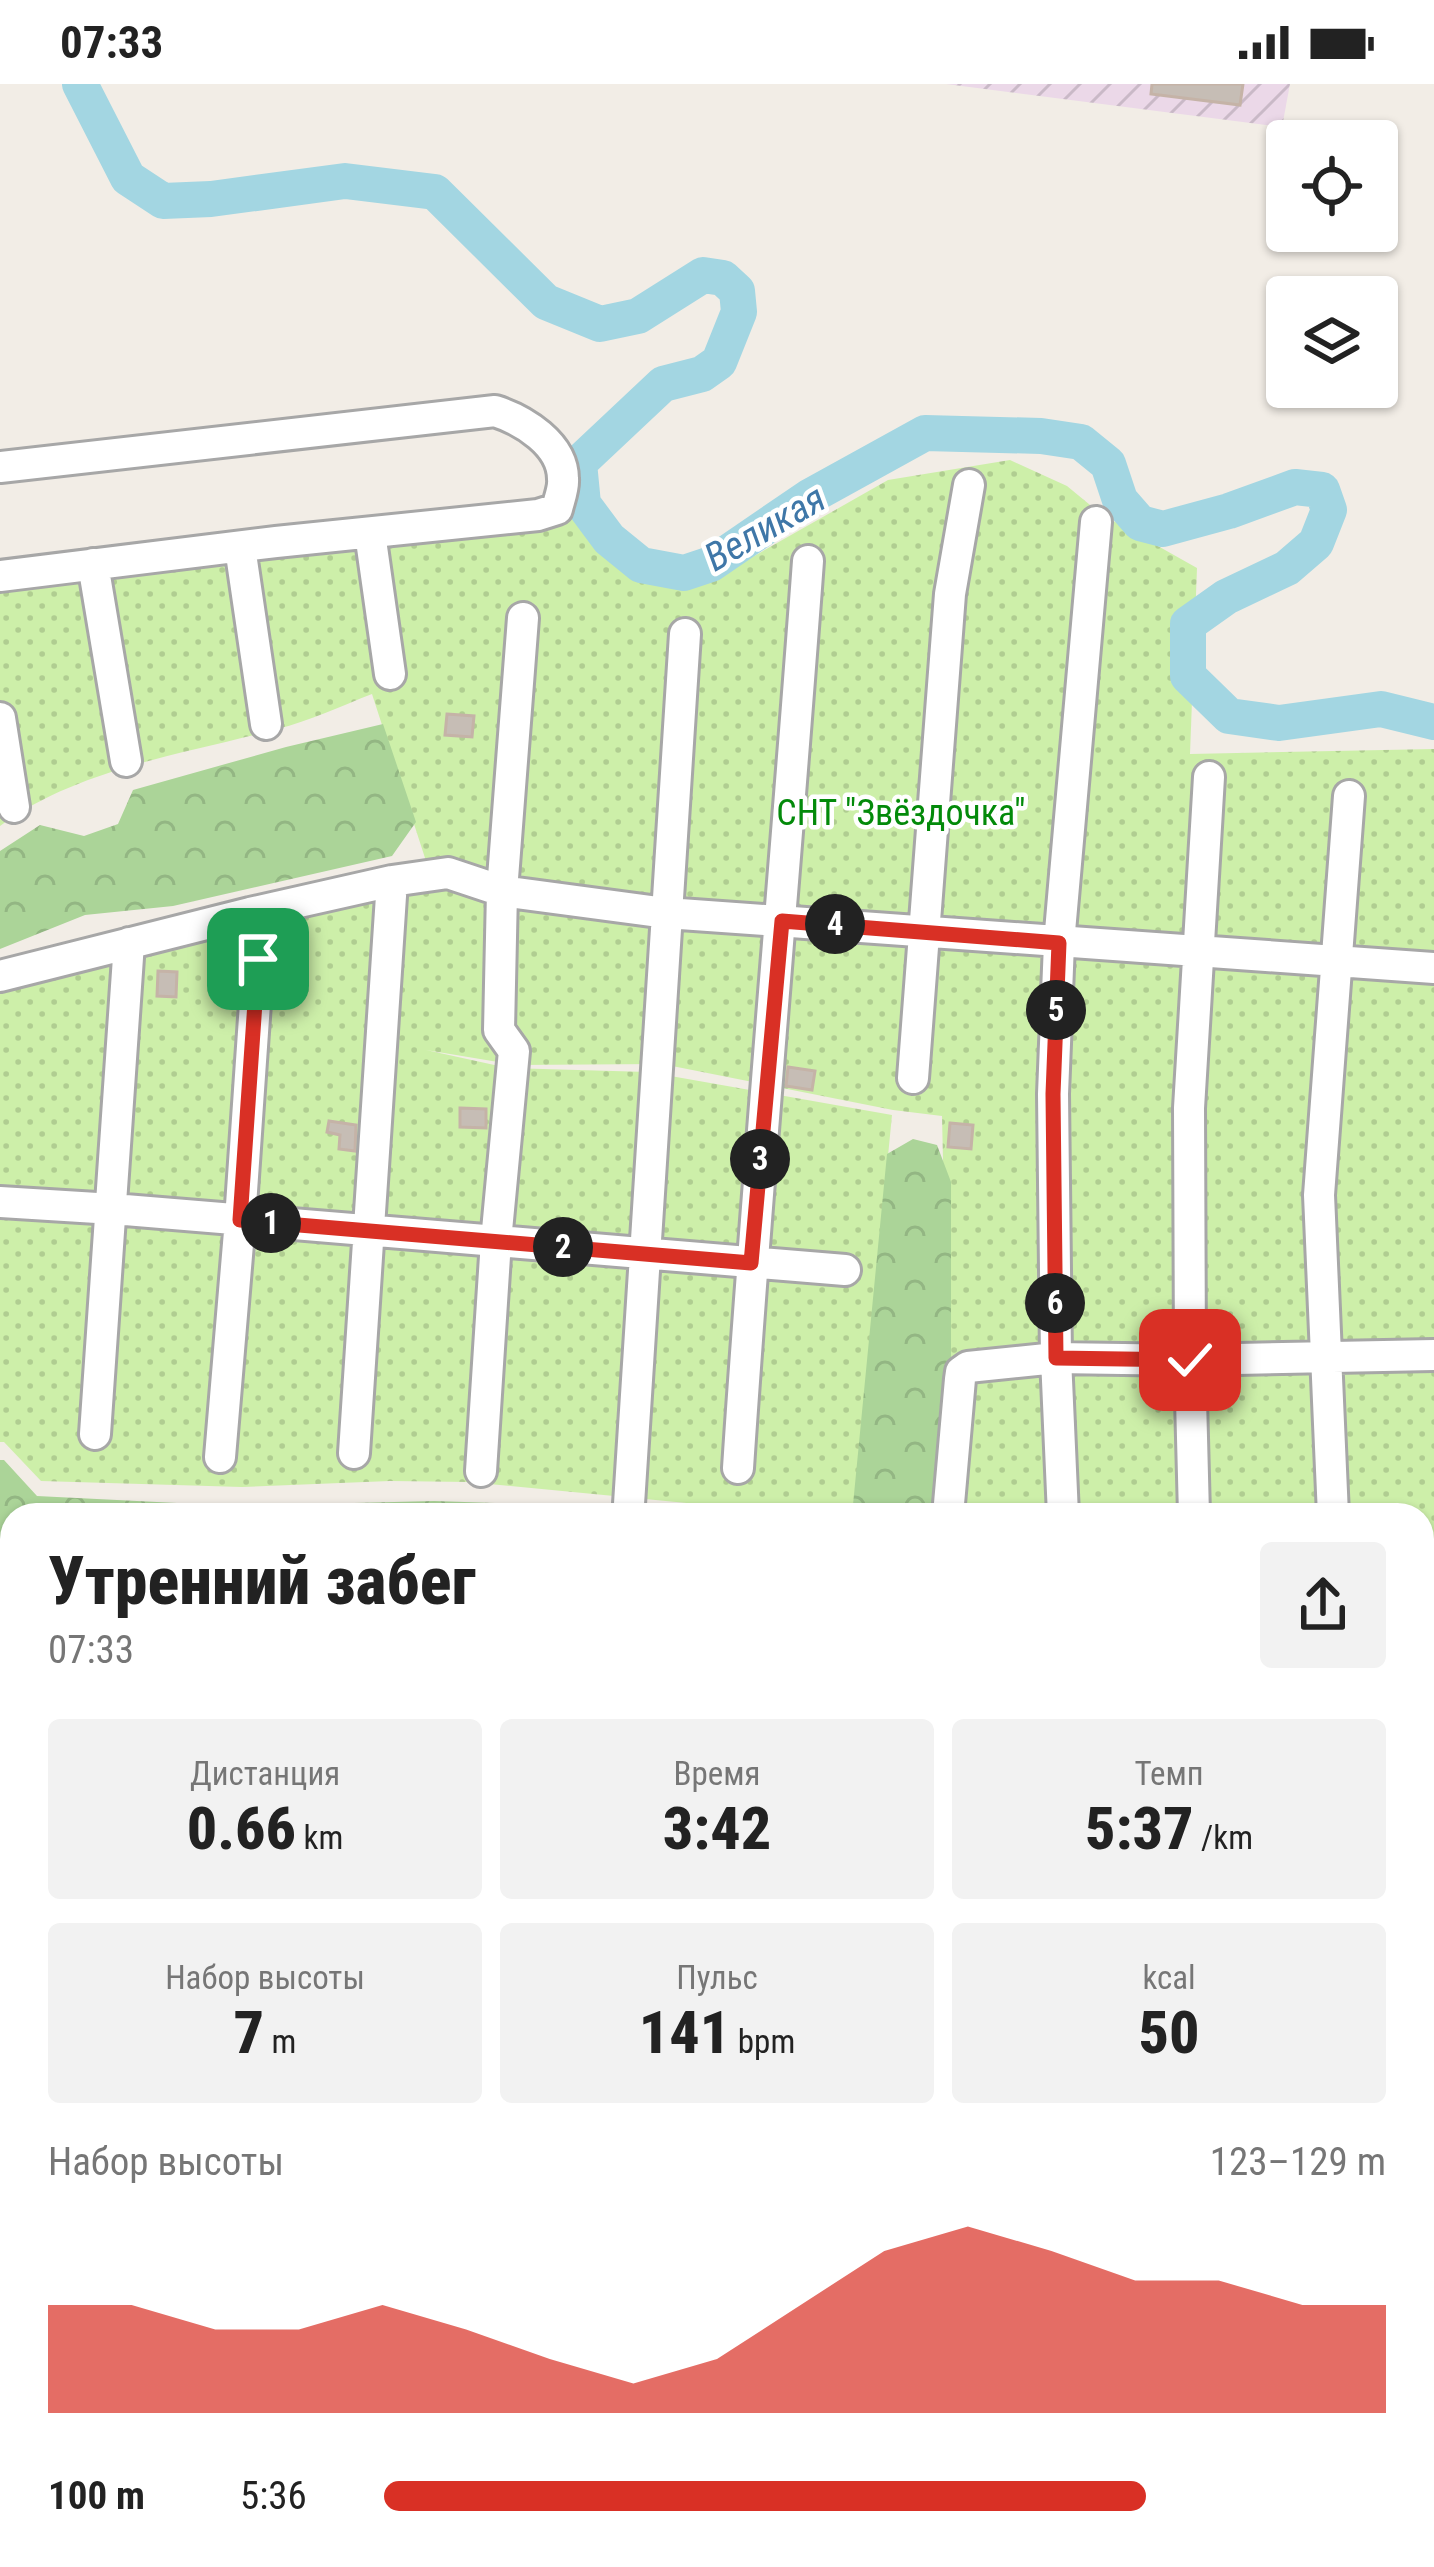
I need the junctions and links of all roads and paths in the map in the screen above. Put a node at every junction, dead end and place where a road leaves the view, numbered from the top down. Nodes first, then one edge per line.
1 (0, 467) edge
2 (969, 485) dead end
3 (1096, 522) dead end
4 (370, 533) junction
5 (239, 547) junction
6 (808, 561) dead end
7 (93, 564) junction
8 (0, 576) edge
9 (523, 618) dead end
10 (685, 634) dead end
11 (390, 674) dead end
12 (0, 718) edge
13 (266, 724) dead end
14 (126, 761) dead end
15 (1209, 776) dead end
16 (1349, 796) dead end
17 (14, 807) dead end
18 (392, 880) junction
19 (502, 891) junction
20 (666, 913) junction
21 (782, 921) junction
22 (924, 930) junction
23 (129, 943) junction
24 (1059, 943) junction
25 (1199, 949) junction
26 (258, 959) dead end
27 (1338, 960) junction
28 (1434, 968) edge
29 (0, 976) edge
30 (913, 1078) dead end
31 (0, 1202) edge
32 (113, 1209) junction
33 (240, 1220) junction
34 (367, 1231) junction
35 (496, 1241) junction
36 (646, 1254) junction
37 (751, 1263) junction
38 (845, 1270) dead end
39 (1434, 1355) edge
40 (1326, 1357) junction
41 (1056, 1358) junction
42 (1190, 1360) junction
43 (95, 1435) dead end
44 (354, 1454) dead end
45 (220, 1456) dead end
46 (738, 1468) dead end
47 (481, 1471) dead end
48 (629, 1503) edge
49 (949, 1503) edge
50 (1062, 1503) edge
51 (1194, 1503) edge
52 (1332, 1503) edge

1 - 4 street
2 - 22 street
3 - 24 street
4 - 5 street
4 - 11 street
5 - 7 street
5 - 13 street
6 - 21 street
7 - 8 street
7 - 14 street
9 - 19 street
10 - 20 street
12 - 17 street
15 - 25 street
16 - 27 street
18 - 19 street
18 - 23 street
18 - 34 street
19 - 20 street
19 - 35 street
20 - 21 street
20 - 36 street
21 - 22 street
21 - 37 street
22 - 24 street
22 - 30 street
23 - 29 street
23 - 32 street
24 - 25 street
24 - 41 street
25 - 27 street
25 - 42 street
26 - 33 street
27 - 28 street
27 - 40 street
31 - 32 street
32 - 33 street
32 - 43 street
33 - 34 street
33 - 45 street
34 - 35 street
34 - 44 street
35 - 36 street
35 - 47 street
36 - 37 street
36 - 48 street
37 - 38 street
37 - 46 street
39 - 40 street
40 - 42 street
40 - 52 street
41 - 42 street
41 - 49 street
41 - 50 street
42 - 51 street

